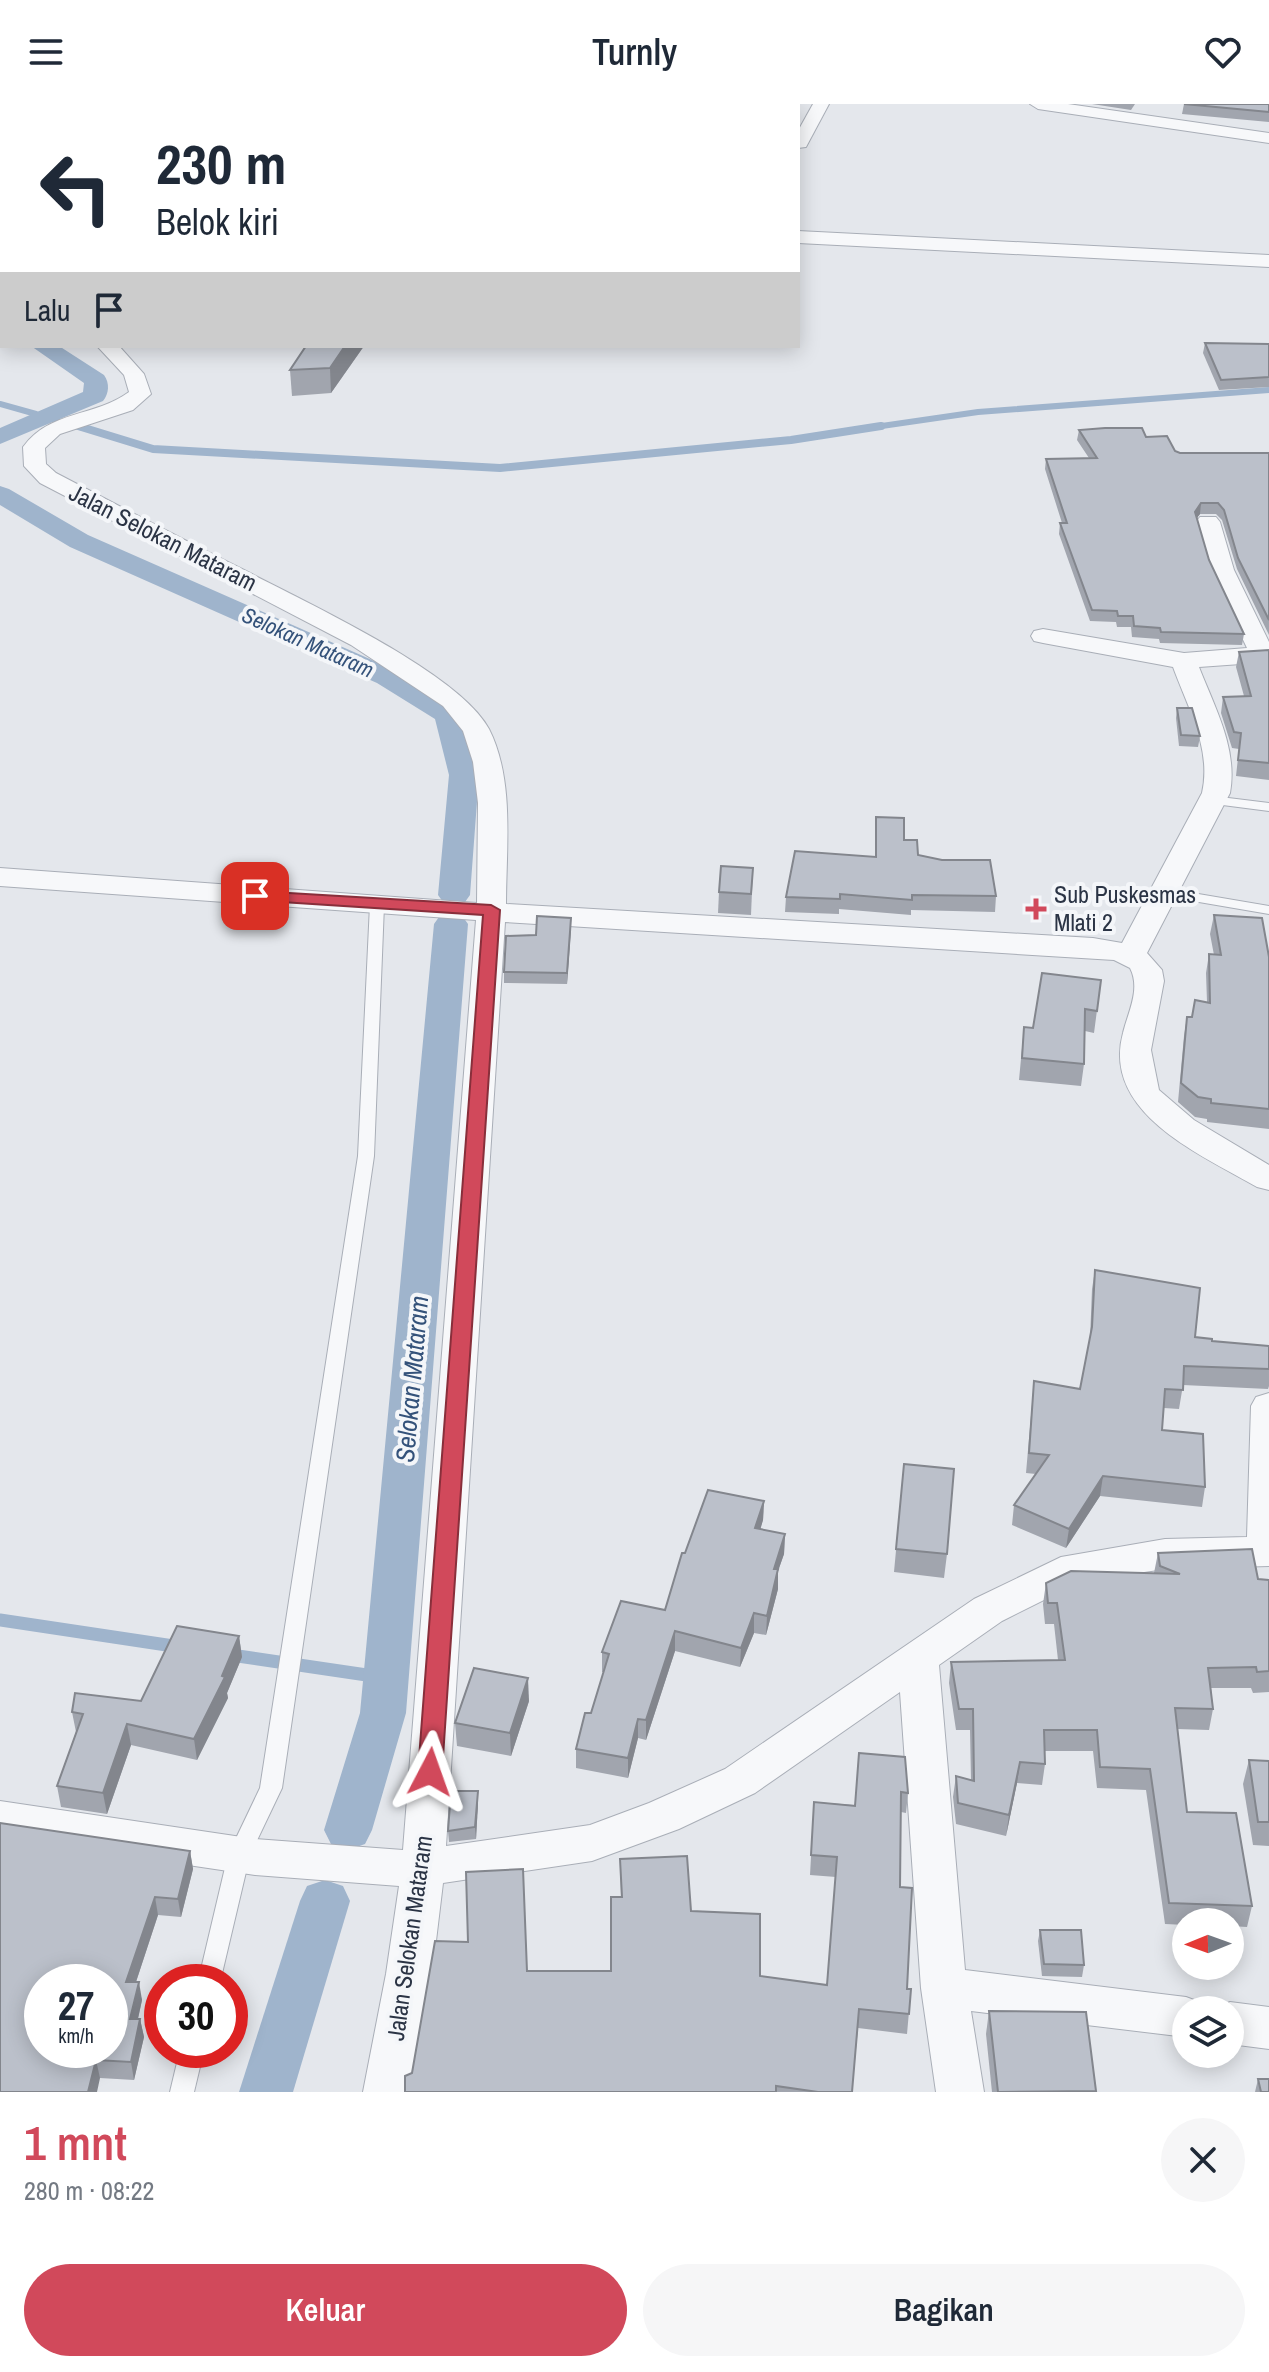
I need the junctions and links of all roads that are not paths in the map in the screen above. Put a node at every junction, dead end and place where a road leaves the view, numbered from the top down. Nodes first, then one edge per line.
1 (821, 104) edge
2 (1038, 104) edge
3 (1269, 138) edge
4 (800, 143) dead end
5 (800, 237) edge
6 (1269, 261) edge
7 (109, 348) edge
8 (1208, 522) dead end
9 (1043, 636) dead end
10 (1265, 653) edge
11 (1184, 661) junction
12 (1212, 800) junction
13 (1269, 807) edge
14 (0, 877) edge
15 (1163, 892) junction
16 (382, 905) junction
17 (476, 910) junction
18 (1269, 910) edge
19 (1131, 955) junction
20 (1269, 1179) edge
21 (1269, 1406) edge
22 (1268, 1551) edge
23 (918, 1658) junction
24 (0, 1819) edge
25 (247, 1856) junction
26 (423, 1868) junction
27 (214, 1964) edge
28 (944, 1988) junction
29 (1172, 2015) edge
30 (1244, 2025) edge
31 (1269, 2028) edge
32 (188, 2068) edge
33 (182, 2092) edge
34 (387, 2092) edge
35 (960, 2092) edge

1 - 4 street
2 - 3 street
5 - 6 street
7 - 17 street, Jalan Selokan Mataram
8 - 10 street
9 - 11 street
10 - 11 street
11 - 12 street
12 - 13 lane
12 - 15 street
14 - 16 street
15 - 18 lane
15 - 19 street
16 - 17 street
16 - 25 lane
17 - 19 street
17 - 26 street, Jalan Selokan Mataram
19 - 20 street
21 - 22 street
22 - 23 street
23 - 26 street
23 - 28 street
24 - 25 street
25 - 26 street
25 - 27 lane
26 - 34 street, Jalan Selokan Mataram
28 - 29 street
28 - 35 street
30 - 31 street
32 - 33 lane

